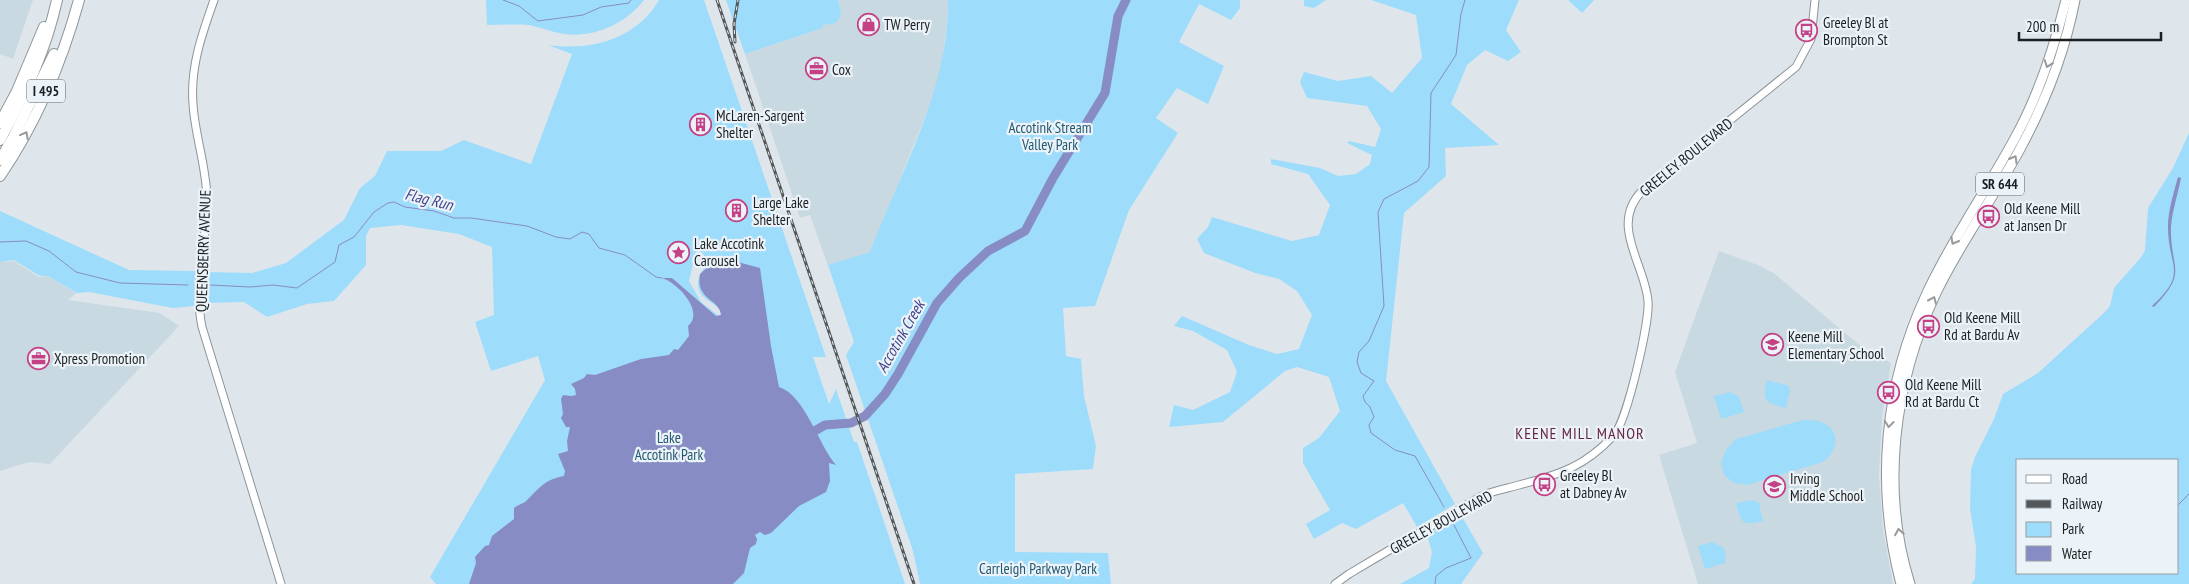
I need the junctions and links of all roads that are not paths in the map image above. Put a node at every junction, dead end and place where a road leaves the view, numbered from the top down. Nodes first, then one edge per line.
1 (55, 0) edge
2 (78, 0) edge
3 (214, 0) edge
4 (1815, 0) edge
5 (2066, 0) edge
6 (2075, 0) edge
7 (0, 123) edge
8 (0, 140) edge
9 (0, 160) edge
10 (0, 176) edge
11 (281, 584) edge
12 (1334, 584) edge
13 (1901, 584) edge
14 (1910, 584) edge

1 - 7 highway, I 495
1 - 8 highway, I 495
2 - 9 highway, I 495
10 -> 2 highway, I 495
3 - 11 street, QUEENSBERRY AVENUE
4 - 12 street, GREELEY BOULEVARD
5 -> 13 main road, SR 644
14 -> 6 main road, SR 644

